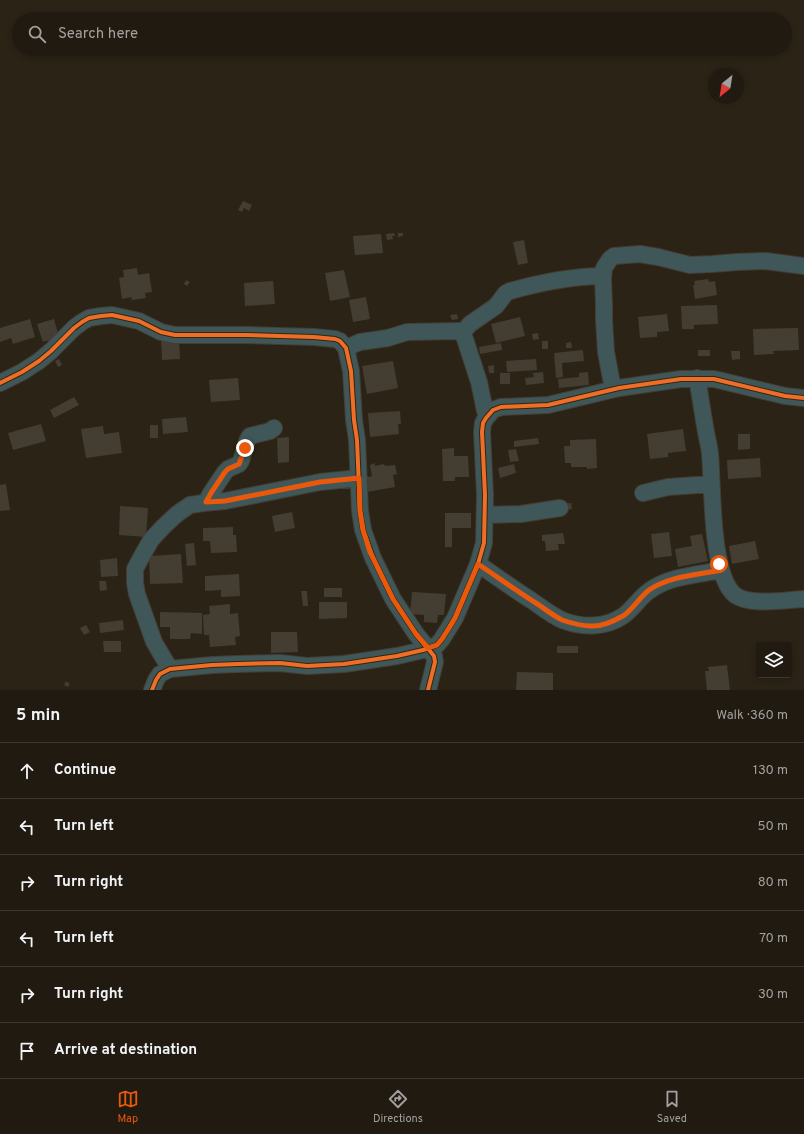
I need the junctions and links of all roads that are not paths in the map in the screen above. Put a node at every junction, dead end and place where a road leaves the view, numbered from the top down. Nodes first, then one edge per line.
1 (804, 266) edge
2 (603, 276) junction
3 (462, 333) junction
4 (346, 348) junction
5 (698, 378) junction
6 (0, 382) edge
7 (613, 389) junction
8 (804, 398) edge
9 (488, 415) junction
10 (274, 428) dead end
11 (359, 478) junction
12 (711, 484) junction
13 (643, 493) dead end
14 (206, 502) junction
15 (560, 508) dead end
16 (485, 515) junction
17 (478, 564) junction
18 (721, 570) junction
19 (804, 599) edge
20 (428, 648) junction
21 (170, 669) junction
22 (152, 690) edge
23 (428, 690) edge

1 - 2 street
2 - 3 street
2 - 7 street
3 - 4 street
3 - 9 street
4 - 6 street
4 - 11 street
5 - 7 street
5 - 8 street
5 - 12 street
7 - 9 street
9 - 16 street
10 - 14 street
11 - 14 street
11 - 20 street
12 - 13 street
12 - 18 street
14 - 21 street
15 - 16 street
16 - 17 street
17 - 18 street
17 - 20 street
18 - 19 street
20 - 21 street
20 - 23 street
21 - 22 street

